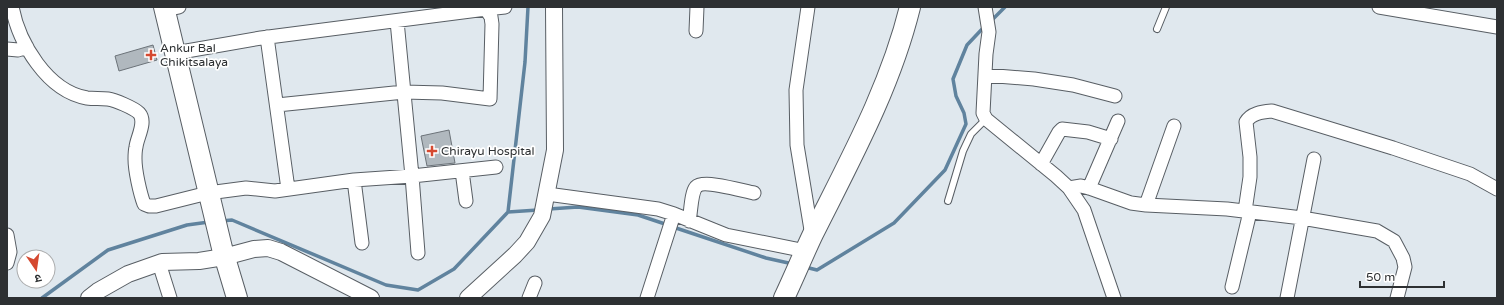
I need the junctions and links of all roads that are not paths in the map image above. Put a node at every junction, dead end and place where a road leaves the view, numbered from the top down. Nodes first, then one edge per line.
1 (12, 7) edge
2 (505, 7) edge
3 (554, 7) edge
4 (697, 7) edge
5 (808, 7) edge
6 (910, 7) edge
7 (1166, 7) edge
8 (1379, 7) edge
9 (169, 8) edge
10 (486, 9) junction
11 (987, 17) edge
12 (397, 21) junction
13 (1497, 27) edge
14 (1157, 30) dead end
15 (696, 31) dead end
16 (267, 37) junction
17 (27, 47) junction
18 (7, 49) edge
19 (175, 53) junction
20 (985, 75) junction
21 (404, 92) junction
22 (1115, 96) dead end
23 (277, 105) junction
24 (986, 119) junction
25 (1118, 121) dead end
26 (1174, 126) dead end
27 (1111, 139) junction
28 (1314, 159) dead end
29 (1041, 164) junction
30 (496, 167) dead end
31 (462, 171) junction
32 (412, 176) junction
33 (354, 180) junction
34 (1069, 188) junction
35 (1089, 188) junction
36 (288, 189) junction
37 (1497, 189) edge
38 (754, 193) dead end
39 (210, 198) junction
40 (466, 201) dead end
41 (948, 201) dead end
42 (545, 205) junction
43 (1146, 205) junction
44 (1248, 211) junction
45 (674, 214) junction
46 (1302, 218) junction
47 (689, 220) junction
48 (7, 235) edge
49 (362, 243) dead end
50 (807, 249) junction
51 (223, 252) junction
52 (418, 253) dead end
53 (159, 262) junction
54 (7, 263) edge
55 (535, 283) dead end
56 (1232, 287) dead end
57 (90, 298) edge
58 (170, 298) edge
59 (237, 298) edge
60 (371, 298) edge
61 (468, 298) edge
62 (529, 298) edge
63 (647, 298) edge
64 (784, 298) edge
65 (1114, 298) edge
66 (1287, 298) edge
67 (1397, 298) edge

1 - 17 street
2 - 10 street
3 - 42 street
4 - 15 street
5 - 50 street
6 - 50 main road
7 - 14 lane
8 - 13 street
9 - 19 main road
10 - 12 street
10 - 21 street
11 - 20 street
12 - 16 street
12 - 21 street
16 - 19 street
16 - 23 street
17 - 18 street
17 - 39 street
19 - 39 main road
20 - 22 street
20 - 24 street
21 - 23 street
21 - 32 street
23 - 36 street
24 - 29 street
24 - 41 lane
25 - 27 street
26 - 43 street
27 - 29 street
27 - 35 street
28 - 46 street
29 - 34 street
30 - 31 street
31 - 32 street
31 - 40 street
32 - 33 street
32 - 52 street
33 - 36 street
33 - 49 street
34 - 35 street
34 - 65 street
35 - 43 street
36 - 39 street
37 - 44 street
38 - 47 street
39 - 51 main road
42 - 45 street
42 - 61 street
43 - 44 street
44 - 46 street
44 - 56 street
45 - 47 street
45 - 63 street
46 - 66 street
46 - 67 street
47 - 50 street
48 - 54 street
50 - 64 main road
51 - 53 street
51 - 59 main road
51 - 60 street
53 - 57 street
53 - 58 street
55 - 62 street

